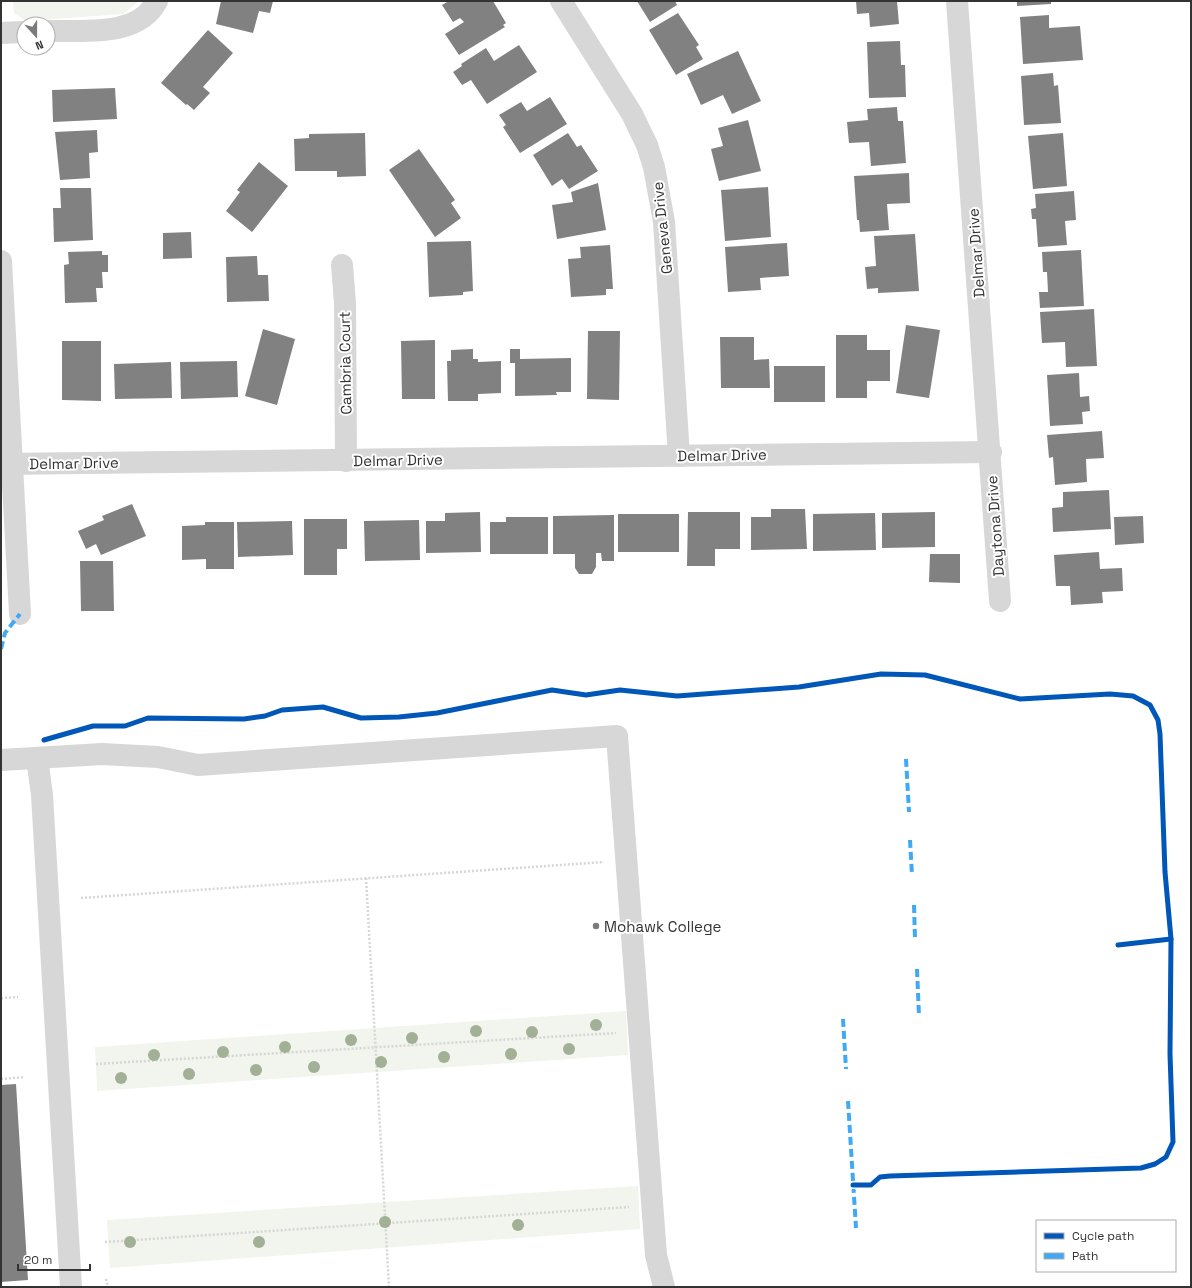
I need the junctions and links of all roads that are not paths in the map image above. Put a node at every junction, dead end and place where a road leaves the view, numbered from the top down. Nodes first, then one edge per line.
1 (157, 1) edge
2 (561, 1) edge
3 (957, 1) edge
4 (16, 32) edge
5 (56, 32) edge
6 (1, 33) edge
7 (1, 261) edge
8 (342, 265) dead end
9 (991, 452) junction
10 (679, 456) junction
11 (346, 461) junction
12 (6, 464) edge
13 (1000, 601) dead end
14 (20, 614) dead end
15 (37, 758) junction
16 (1, 760) edge
17 (71, 1287) edge
18 (664, 1287) edge

1 - 5 street
2 - 10 street, Geneva Drive
3 - 9 street, Delmar Drive
4 - 6 street
7 - 12 street
8 - 11 street, Cambria Court
9 - 10 street, Delmar Drive
9 - 13 street, Daytona Drive
10 - 11 street, Delmar Drive
11 - 12 street, Delmar Drive
12 - 14 street
15 - 16 street
15 - 17 street
15 - 18 street

